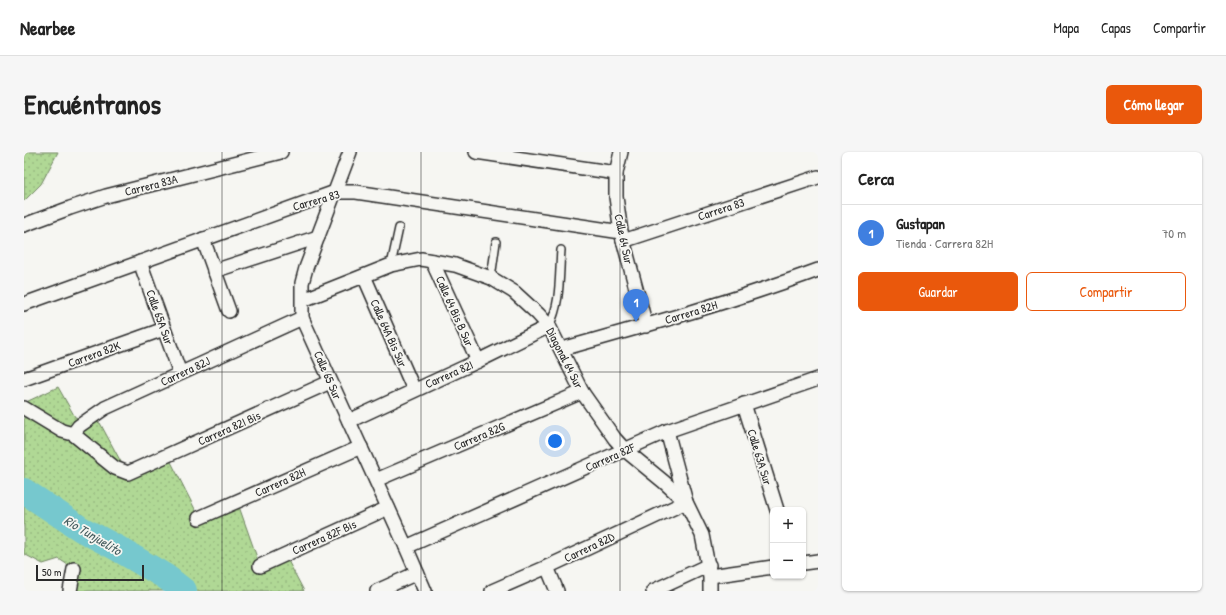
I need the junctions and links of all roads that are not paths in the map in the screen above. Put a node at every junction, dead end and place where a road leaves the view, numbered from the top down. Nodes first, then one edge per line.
1 (281, 152) edge
2 (350, 152) edge
3 (476, 152) edge
4 (622, 152) edge
5 (616, 173) junction
6 (818, 176) edge
7 (335, 192) junction
8 (24, 225) edge
9 (399, 228) dead end
10 (318, 236) junction
11 (622, 236) junction
12 (203, 239) junction
13 (496, 242) dead end
14 (561, 250) dead end
15 (432, 261) junction
16 (140, 262) junction
17 (391, 265) junction
18 (818, 270) edge
19 (214, 271) junction
20 (364, 276) junction
21 (491, 278) junction
22 (303, 300) junction
23 (24, 304) edge
24 (229, 311) dead end
25 (302, 318) junction
26 (549, 326) junction
27 (646, 326) junction
28 (164, 329) junction
29 (562, 349) junction
30 (478, 361) junction
31 (180, 373) junction
32 (24, 379) edge
33 (818, 379) edge
34 (330, 382) junction
35 (414, 390) junction
36 (582, 392) junction
37 (744, 404) junction
38 (24, 408) edge
39 (349, 420) junction
40 (667, 431) junction
41 (73, 434) junction
42 (361, 447) junction
43 (625, 450) junction
44 (376, 480) junction
45 (686, 502) junction
46 (776, 507) edge
47 (388, 508) junction
48 (199, 518) dead end
49 (406, 547) junction
50 (818, 561) edge
51 (806, 563) edge
52 (260, 566) dead end
53 (547, 567) junction
54 (770, 567) edge
55 (74, 569) dead end
56 (709, 571) junction
57 (417, 573) junction
58 (70, 591) edge
59 (377, 591) edge
60 (425, 591) edge
61 (492, 591) edge
62 (557, 591) edge
63 (653, 591) edge
64 (710, 591) edge

1 - 8 street, Carrera 83A
2 - 7 street, Calle 65 Sur
3 - 5 street
4 - 5 street, Calle 64 Sur
5 - 11 street, Calle 64 Sur
6 - 11 street, Carrera 83
7 - 10 street, Calle 65 Sur
7 - 11 street, Carrera 83
7 - 12 street, Carrera 83
9 - 17 lane
10 - 19 street
10 - 22 street, Calle 65 Sur
11 - 27 street, Calle 64 Sur
12 - 16 street, Carrera 83
12 - 19 street
13 - 21 lane
14 - 26 lane
15 - 17 street, Diagonal 64 Sur
15 - 21 street, Diagonal 64 Sur
15 - 30 street, Calle 64 Bis B Sur
16 - 23 street, Carrera 83
16 - 28 street, Calle 65A Sur
17 - 20 street, Diagonal 64 Sur
18 - 27 street, Carrera 82H
19 - 24 street
20 - 22 street, Diagonal 64 Sur
20 - 35 street, Calle 64A Bis Sur
21 - 26 street, Diagonal 64 Sur
22 - 25 street, Calle 65 Sur
25 - 31 street, Carrera 82J
25 - 34 street, Calle 65 Sur
26 - 29 street, Diagonal 64 Sur
26 - 30 street, Carrera 82I
27 - 29 street, Carrera 82H
28 - 31 street, Calle 65A Sur
28 - 32 street, Carrera 82K
29 - 36 street, Diagonal 64 Sur
30 - 35 street, Carrera 82I
31 - 41 street, Carrera 82J
33 - 37 street, Carrera 82F
34 - 39 street, Calle 65 Sur
34 - 41 street, Carrera 82I Bis
35 - 39 street, Carrera 82I
36 - 43 street, Diagonal 64 Sur
36 - 44 street, Carrera 82G
37 - 40 street, Carrera 82F
37 - 46 street, Calle 63A Sur
38 - 41 street
39 - 42 street, Calle 65 Sur
40 - 43 street, Carrera 82F
40 - 45 street
42 - 44 street, Calle 65 Sur
42 - 48 street, Carrera 82H
43 - 45 street, Diagonal 64 Sur
43 - 49 street, Carrera 82F
44 - 47 street, Calle 65 Sur
45 - 53 street, Carrera 82D
45 - 56 street
47 - 49 street, Calle 65 Sur
47 - 52 street, Carrera 82F Bis
49 - 57 street, Calle 65 Sur
50 - 51 street
53 - 61 street, Carrera 82D
53 - 62 street
54 - 56 street
55 - 58 street
56 - 63 street
56 - 64 street
57 - 59 street
57 - 60 street, Calle 65 Sur

